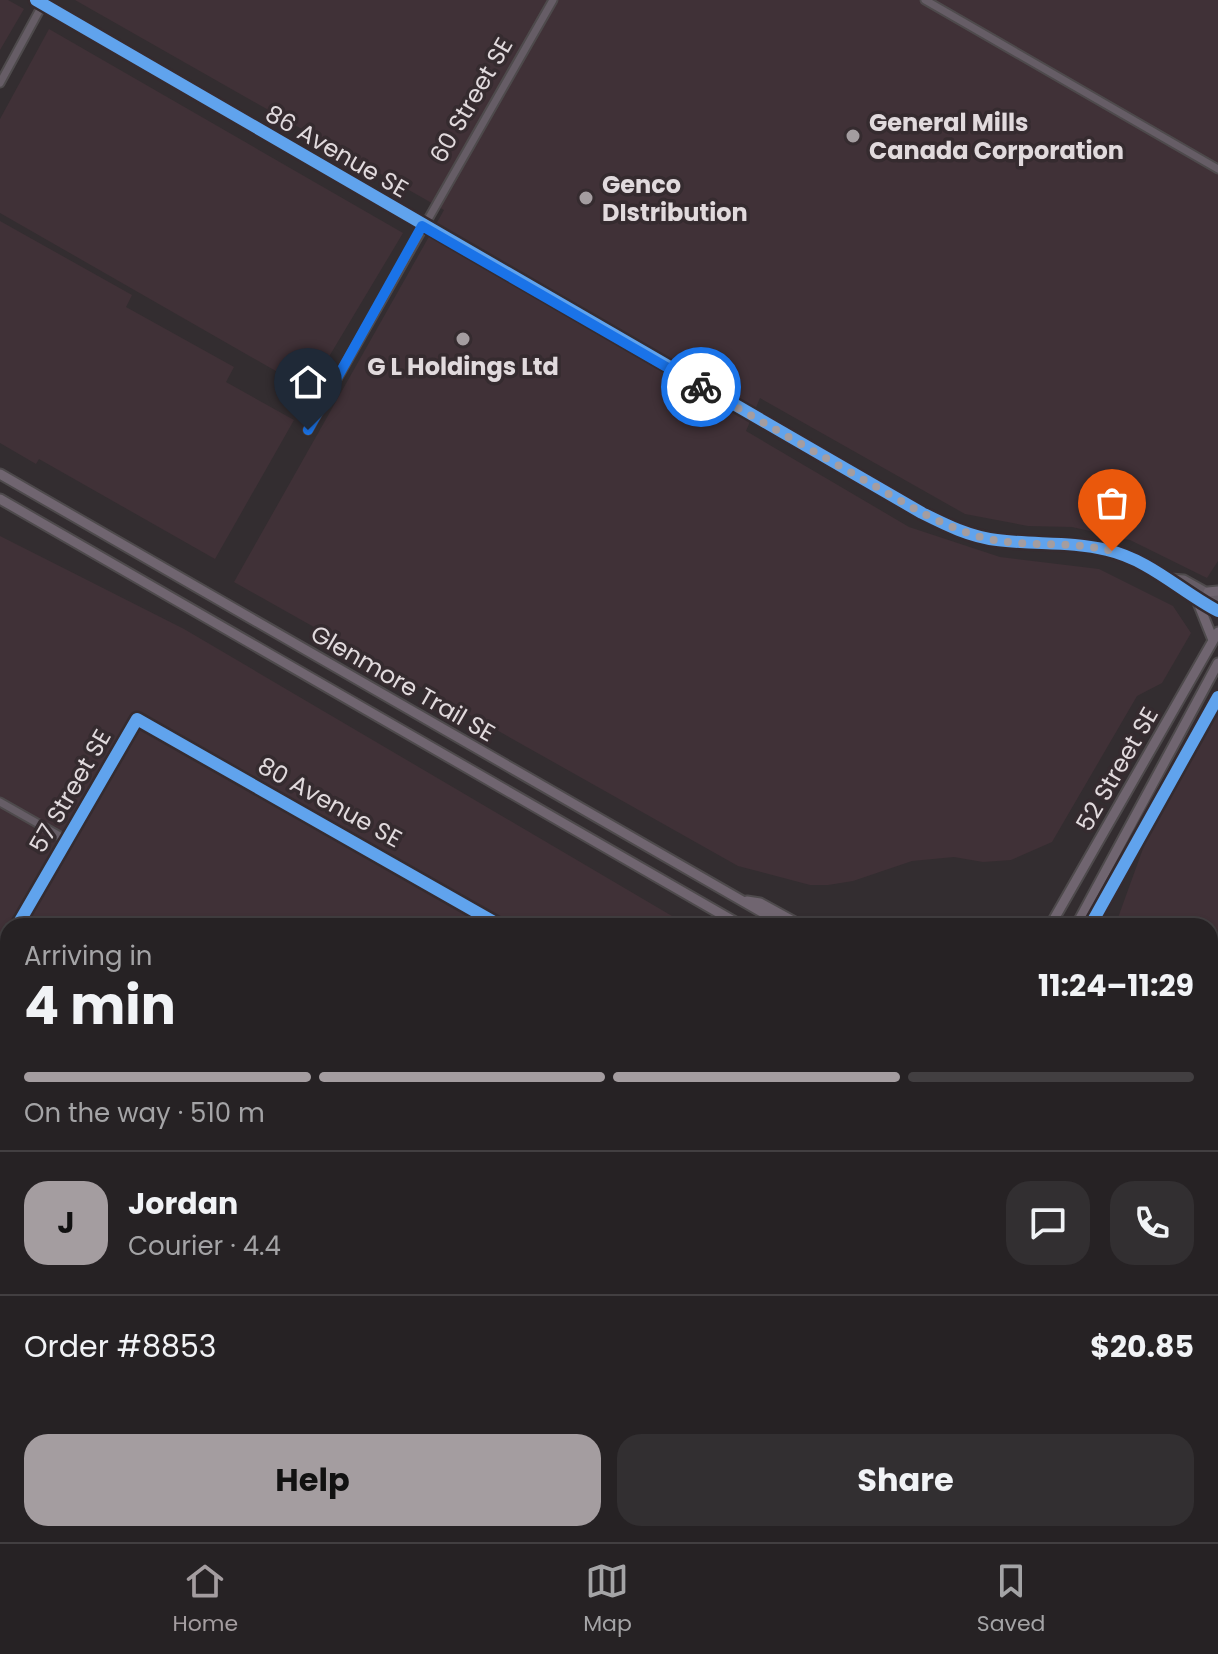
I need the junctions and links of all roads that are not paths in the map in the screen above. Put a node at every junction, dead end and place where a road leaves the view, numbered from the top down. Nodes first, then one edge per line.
1 (553, 0) edge
2 (925, 0) edge
3 (42, 1) edge
4 (0, 83) edge
5 (1218, 169) edge
6 (422, 226) junction
7 (308, 430) dead end
8 (0, 474) edge
9 (0, 499) edge
10 (1171, 578) junction
11 (1213, 591) edge
12 (1218, 598) edge
13 (1197, 600) junction
14 (1218, 611) edge
15 (1216, 636) edge
16 (1218, 663) edge
17 (137, 719) joint
18 (0, 802) edge
19 (67, 840) junction
20 (739, 899) junction
21 (22, 918) edge
22 (487, 918) edge
23 (728, 918) edge
24 (772, 918) edge
25 (787, 918) edge
26 (1055, 918) edge
27 (1080, 918) edge

1 - 6 street, 60 Street SE
2 - 5 street
3 - 4 street
3 - 6 street, 86 Avenue SE
6 - 7 street, 60 Street SE
6 - 10 street, 86 Avenue SE
8 - 20 main road, Glenmore Trail SE
9 - 23 main road, Glenmore Trail SE
10 - 11 street, 86 Avenue SE
10 - 13 street, 86 Avenue SE
11 - 12 street, 86 Avenue SE
13 - 14 street, 86 Avenue SE
13 - 15 main road
15 - 26 main road, 52 Street SE
16 - 27 main road, 52 Street SE
17 - 19 street, 57 Street SE
17 - 22 street, 80 Avenue SE
18 - 19 street
19 - 21 street, 57 Street SE
20 - 24 main road, Glenmore Trail SE
20 - 25 main road

